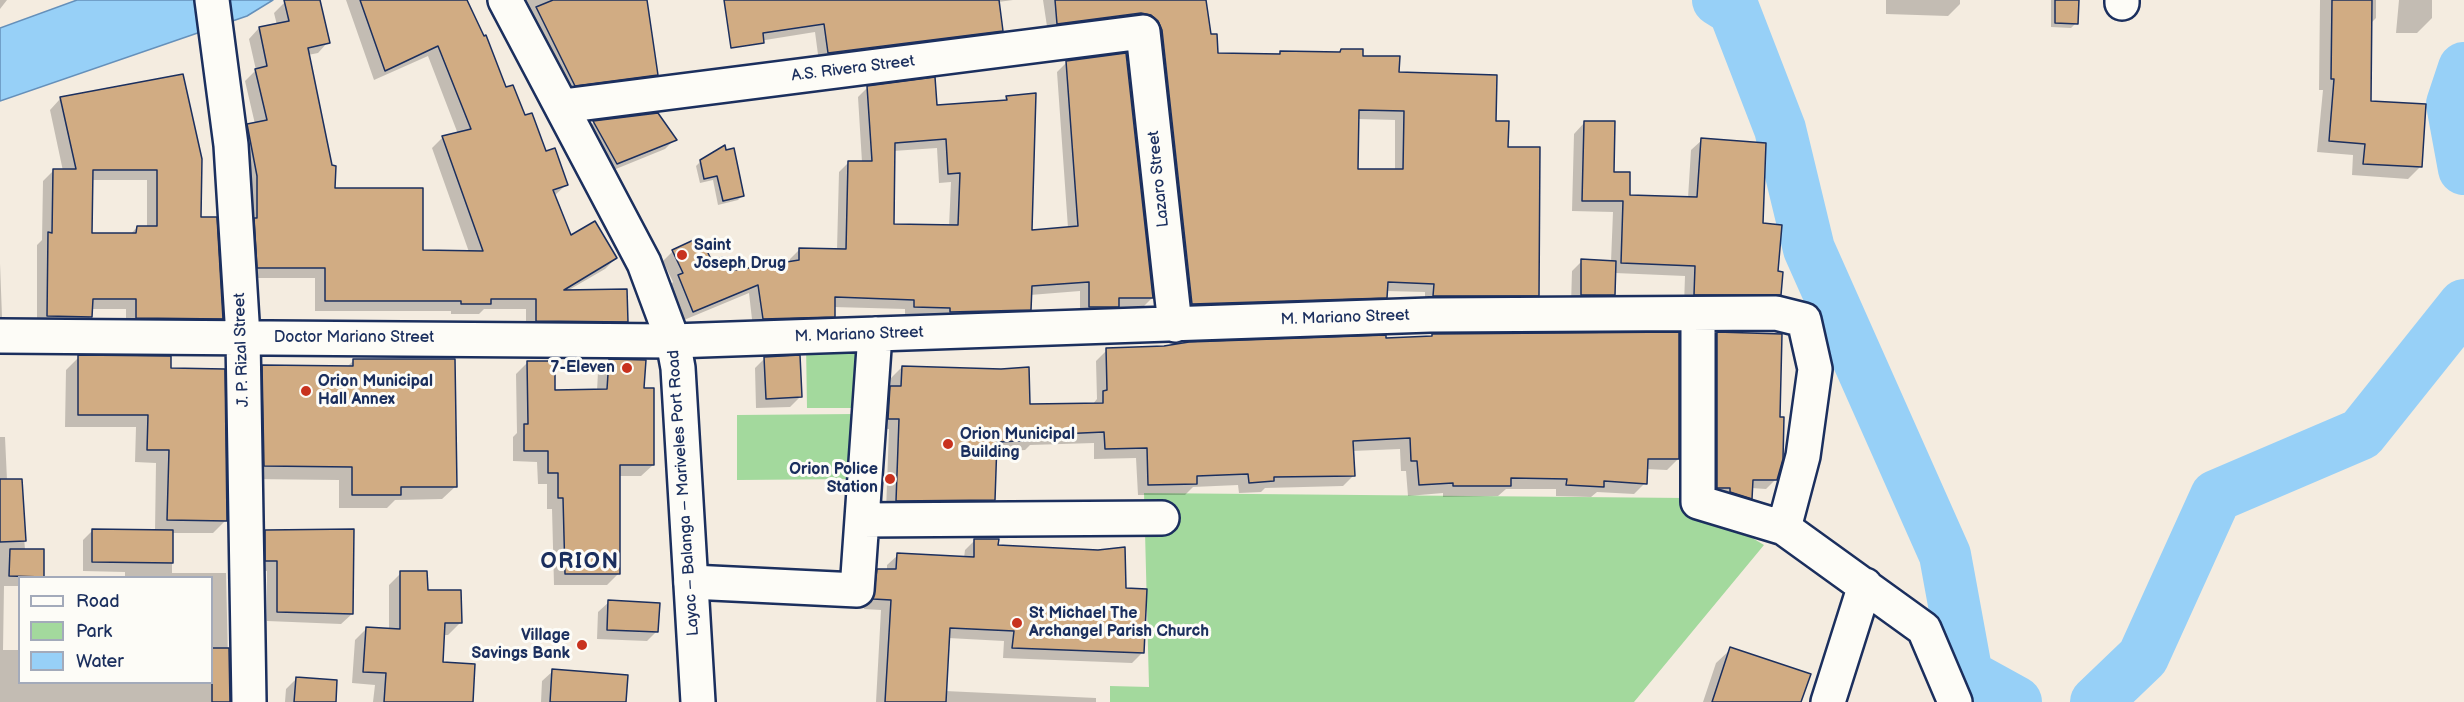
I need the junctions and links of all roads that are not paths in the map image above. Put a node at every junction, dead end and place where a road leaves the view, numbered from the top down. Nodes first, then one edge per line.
1 (212, 0) edge
2 (505, 0) edge
3 (1143, 32) joint
4 (563, 106) junction
5 (1698, 314) junction
6 (1175, 325) junction
7 (876, 334) junction
8 (0, 336) edge
9 (243, 337) junction
10 (673, 341) junction
11 (1162, 518) dead end
12 (862, 520) junction
13 (1784, 528) junction
14 (691, 582) junction
15 (1864, 585) junction
16 (249, 702) edge
17 (698, 702) edge
18 (1828, 702) edge
19 (1956, 702) edge

1 - 9 street, J. P. Rizal Street
2 - 4 street, Layac – Balanga – Mariveles Port Road
3 - 4 street, A.S. Rivera Street
3 - 6 street, Lazaro Street
4 - 10 street, Layac – Balanga – Mariveles Port Road
5 - 6 street, M. Mariano Street
5 - 13 street
5 - 13 street, M. Mariano Street
6 - 7 street, M. Mariano Street
7 - 10 street, M. Mariano Street
7 - 12 street
8 - 9 street, Doctor Mariano Street
9 - 10 street, Doctor Mariano Street
9 - 16 street, J. P. Rizal Street
10 - 14 street, Layac – Balanga – Mariveles Port Road
11 - 12 street
12 - 14 street
13 - 15 street
14 - 17 street, Layac – Balanga – Mariveles Port Road
15 - 18 street
15 - 19 street

